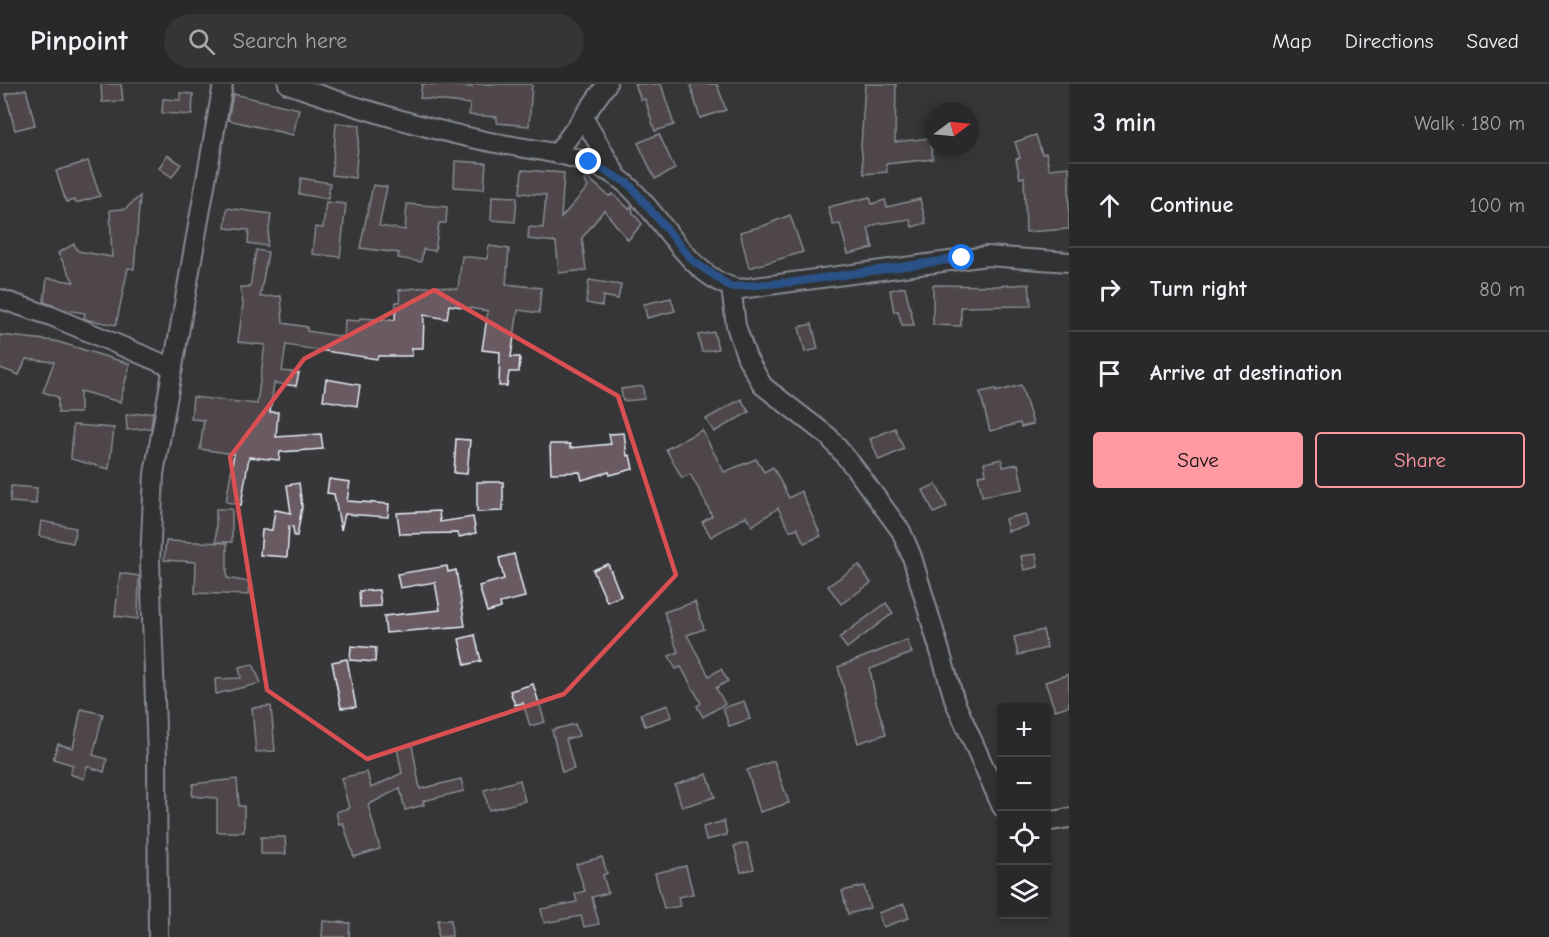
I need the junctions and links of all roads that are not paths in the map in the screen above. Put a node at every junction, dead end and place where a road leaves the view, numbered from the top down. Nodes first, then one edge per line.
1 (223, 84) edge
2 (288, 84) edge
3 (607, 84) edge
4 (583, 117) junction
5 (558, 152) junction
6 (617, 177) junction
7 (1069, 262) edge
8 (731, 287) junction
9 (0, 299) edge
10 (173, 368) junction
11 (997, 797) edge
12 (1069, 818) edge
13 (1051, 821) edge
14 (158, 937) edge

1 - 10 street
2 - 5 street
3 - 4 street
4 - 5 street
4 - 6 street
5 - 6 street
6 - 8 street
7 - 8 street
8 - 11 street
9 - 10 street
10 - 14 street
12 - 13 street

